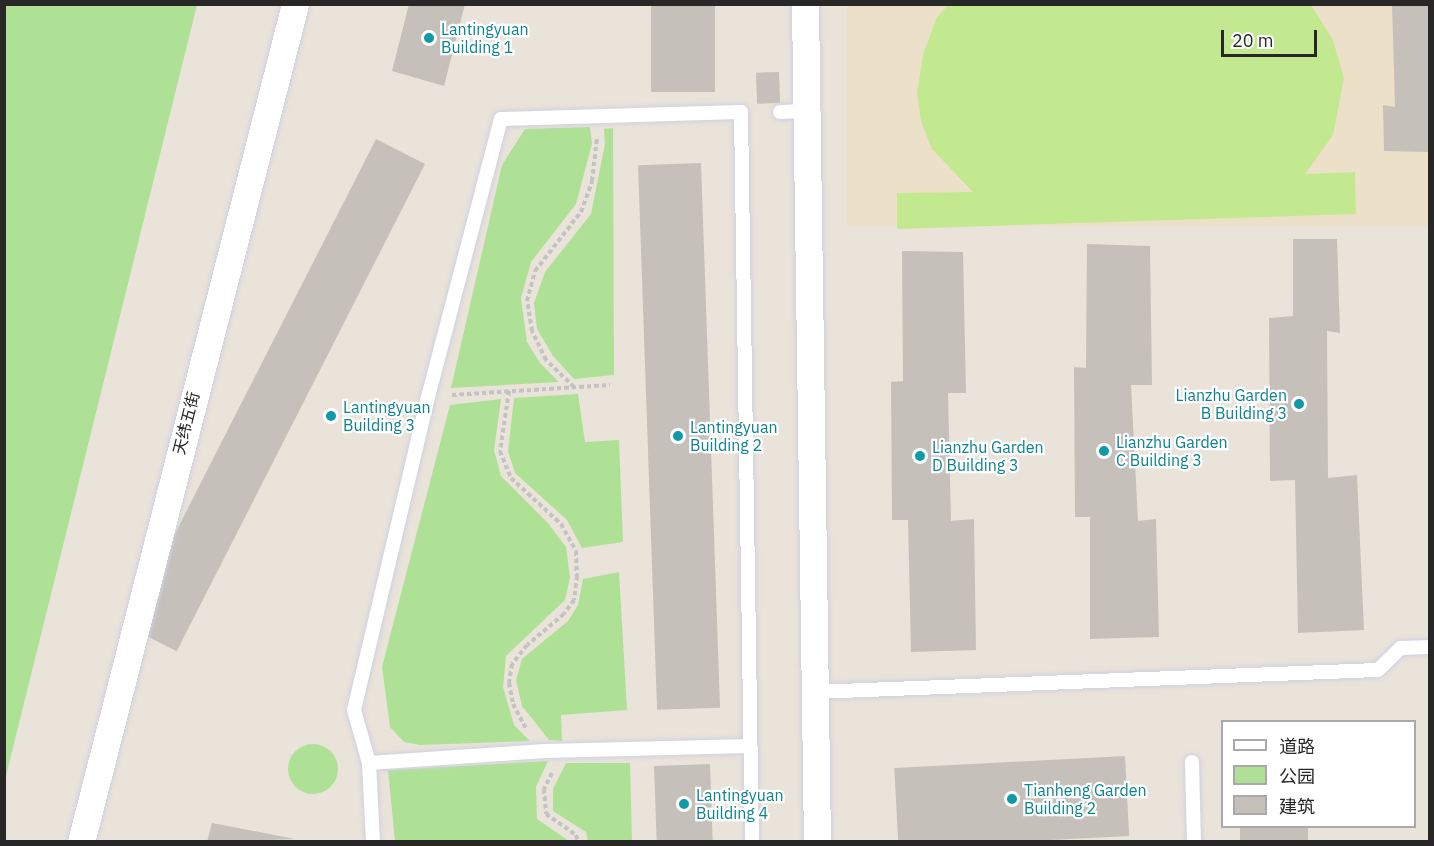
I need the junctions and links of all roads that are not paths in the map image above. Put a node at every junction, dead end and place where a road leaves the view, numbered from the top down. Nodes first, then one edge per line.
1 (295, 4) edge
2 (805, 4) edge
3 (807, 111) junction
4 (780, 112) dead end
5 (1430, 647) edge
6 (815, 692) junction
7 (750, 746) junction
8 (1192, 762) dead end
9 (369, 763) junction
10 (81, 842) edge
11 (373, 842) edge
12 (752, 842) edge
13 (817, 842) edge
14 (1194, 842) edge

1 - 10 street, 天纬五街
2 - 3 street
3 - 4 lane
3 - 6 street
5 - 6 lane
6 - 13 street
7 - 9 lane
7 - 9 lane
7 - 12 lane
8 - 14 lane
9 - 11 lane

